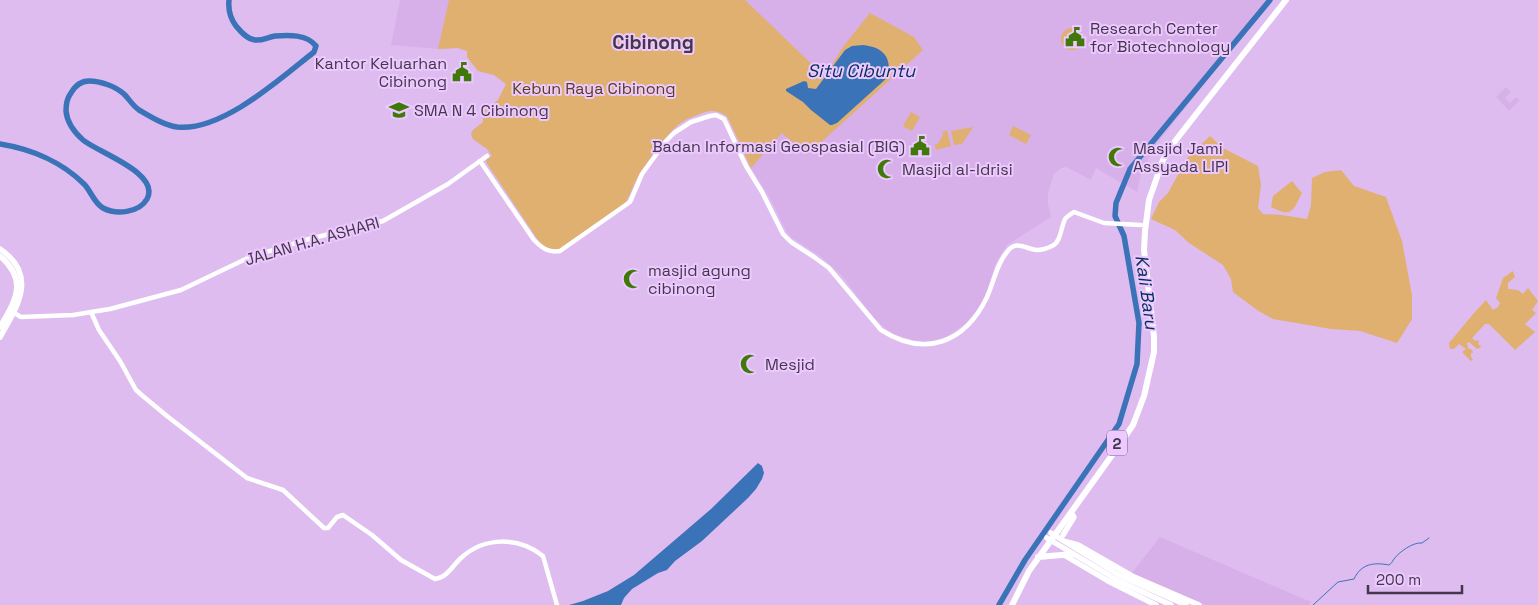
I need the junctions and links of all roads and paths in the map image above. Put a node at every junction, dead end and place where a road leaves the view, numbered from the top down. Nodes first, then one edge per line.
1 (1282, 0) edge
2 (1286, 0) edge
3 (1229, 69) junction
4 (487, 156) dead end
5 (480, 161) junction
6 (1141, 225) junction
7 (0, 249) edge
8 (0, 256) edge
9 (12, 312) junction
10 (91, 312) junction
11 (0, 327) edge
12 (0, 337) edge
13 (1150, 366) junction
14 (1074, 505) junction
15 (1071, 513) junction
16 (1052, 536) junction
17 (1064, 539) junction
18 (1073, 554) junction
19 (1064, 555) junction
20 (1038, 557) junction
21 (1091, 568) junction
22 (557, 605) edge
23 (1008, 605) edge
24 (1012, 605) edge
25 (1156, 605) edge
26 (1171, 605) edge
27 (1186, 605) edge
28 (1199, 605) edge

1 - 3 highway, 2
2 - 3 highway, 2
3 - 6 highway, 2
3 - 13 highway, 2
4 - 5 street, JALAN H.A. ASHARI
5 - 6 street
5 - 10 street, JALAN H.A. ASHARI
6 - 13 highway, 2
7 - 9 main road
8 - 9 main road
9 - 10 street, JALAN H.A. ASHARI
9 - 11 main road
9 - 12 main road
10 - 22 street
13 - 14 highway, 2
14 - 15 highway, 2
14 - 16 highway, 2
15 - 16 highway, 2
15 - 17 main road
16 - 17 main road
16 - 18 main road
16 - 20 highway, 2
16 - 23 highway, 2
17 - 27 main road
17 - 28 main road
18 - 19 highway
18 - 21 main road
19 - 20 highway
19 - 21 main road
20 - 24 highway, 2
21 - 25 main road
21 - 26 main road

